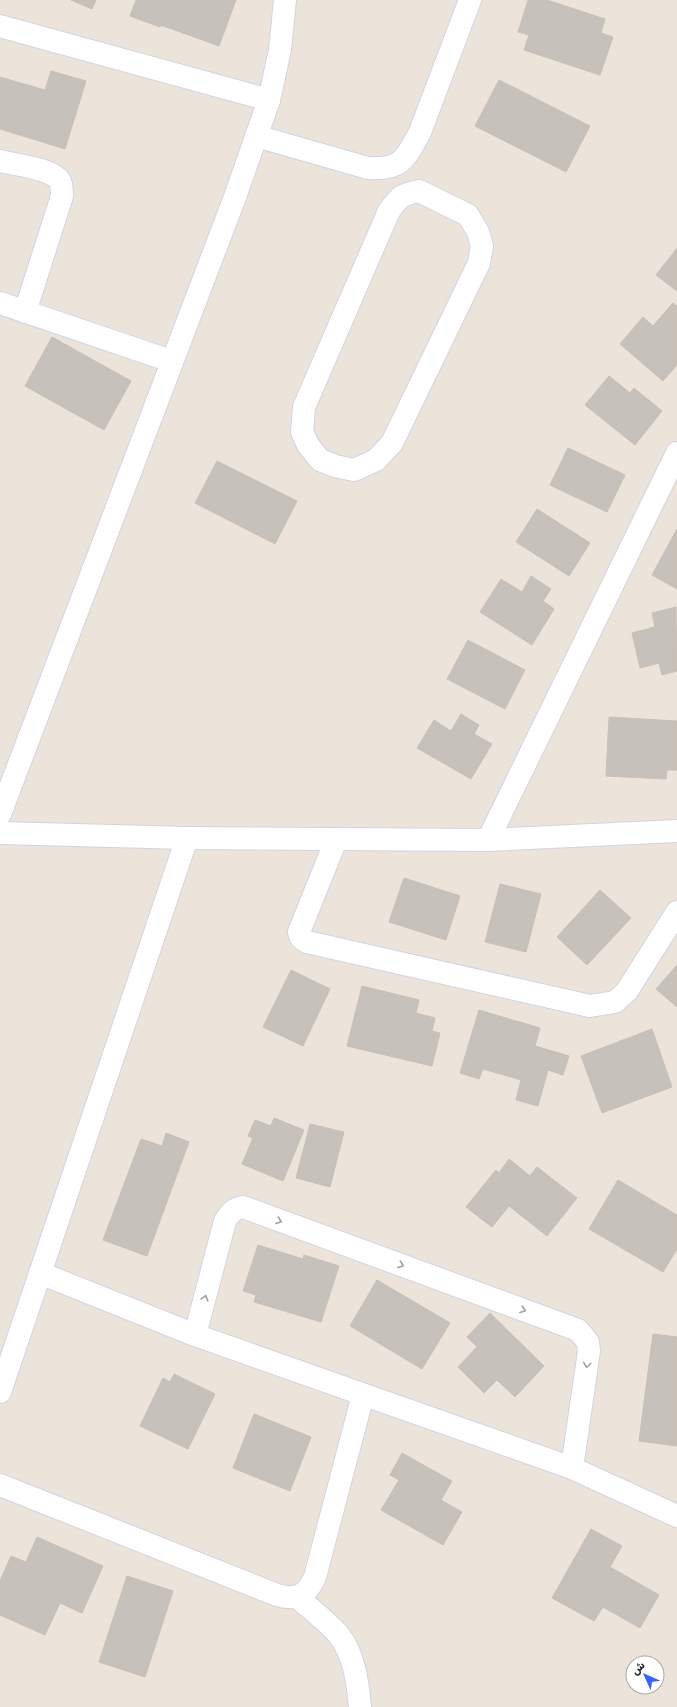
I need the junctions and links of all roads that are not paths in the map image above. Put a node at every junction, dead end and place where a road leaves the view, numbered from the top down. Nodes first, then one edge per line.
1 (285, 0) edge
2 (470, 0) edge
3 (0, 26) edge
4 (269, 100) junction
5 (256, 136) junction
6 (0, 162) edge
7 (400, 163) junction
8 (406, 193) junction
9 (0, 303) edge
10 (25, 312) junction
11 (171, 361) junction
12 (677, 453) edge
13 (0, 814) edge
14 (677, 831) edge
15 (0, 833) edge
16 (187, 838) junction
17 (336, 840) junction
18 (488, 840) junction
19 (677, 912) edge
20 (40, 1273) junction
21 (195, 1335) junction
22 (0, 1392) edge
23 (363, 1395) junction
24 (572, 1468) junction
25 (0, 1485) edge
26 (677, 1516) edge
27 (297, 1597) junction
28 (360, 1707) edge

1 - 4 street
2 - 7 street
3 - 4 street
4 - 5 street
5 - 7 street
5 - 11 street
6 - 10 street
7 - 8 street
8 - 8 street
9 - 10 street
10 - 11 street
11 - 13 street
12 - 18 street
14 - 18 street
15 - 16 street
16 - 17 street
16 - 20 street
17 - 18 street
17 - 19 street
20 - 21 street
20 - 22 street
21 - 23 street
21 -> 24 street
23 - 24 street
23 - 27 street
24 - 26 street
25 - 27 street
27 - 28 street

